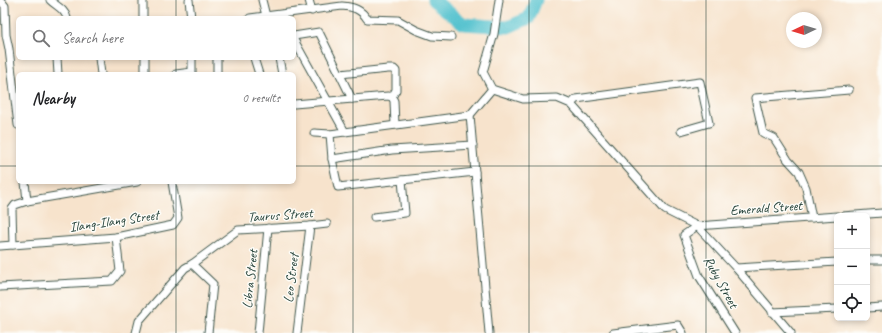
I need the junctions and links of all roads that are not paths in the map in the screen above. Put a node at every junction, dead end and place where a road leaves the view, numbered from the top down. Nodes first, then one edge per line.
1 (0, 0) edge
2 (50, 0) edge
3 (143, 0) edge
4 (189, 0) edge
5 (262, 0) edge
6 (309, 0) edge
7 (499, 0) edge
8 (312, 11) junction
9 (67, 16) edge
10 (143, 16) edge
11 (191, 16) edge
12 (266, 16) joint
13 (296, 36) edge
14 (451, 37) dead end
15 (296, 44) edge
16 (16, 48) edge
17 (9, 49) junction
18 (57, 60) edge
19 (99, 60) edge
20 (145, 60) edge
21 (192, 60) edge
22 (217, 60) edge
23 (255, 60) edge
24 (279, 60) edge
25 (58, 72) edge
26 (101, 72) edge
27 (145, 72) edge
28 (192, 72) edge
29 (217, 72) edge
30 (258, 72) edge
31 (282, 72) edge
32 (340, 74) junction
33 (492, 89) junction
34 (849, 90) dead end
35 (392, 97) junction
36 (352, 99) junction
37 (329, 102) junction
38 (296, 104) edge
39 (571, 104) junction
40 (16, 108) edge
41 (470, 115) junction
42 (395, 125) junction
43 (681, 131) dead end
44 (345, 132) junction
45 (314, 133) dead end
46 (330, 134) junction
47 (472, 145) junction
48 (332, 159) junction
49 (475, 172) junction
50 (402, 180) junction
51 (25, 184) edge
52 (126, 184) edge
53 (172, 184) edge
54 (28, 201) junction
55 (882, 213) edge
56 (870, 214) edge
57 (834, 216) edge
58 (374, 217) dead end
59 (812, 218) junction
60 (327, 224) dead end
61 (310, 226) junction
62 (697, 226) junction
63 (268, 228) junction
64 (116, 237) junction
65 (13, 245) junction
66 (0, 246) edge
67 (870, 260) edge
68 (882, 260) edge
69 (834, 262) edge
70 (192, 264) junction
71 (736, 268) junction
72 (0, 286) edge
73 (882, 307) edge
74 (870, 308) edge
75 (834, 309) edge
76 (772, 312) junction
77 (136, 333) edge
78 (208, 333) edge
79 (258, 333) edge
80 (297, 333) edge
81 (489, 333) edge
82 (612, 333) edge
83 (683, 333) edge
84 (735, 333) edge
85 (791, 333) edge

1 - 17 street
2 - 9 street
3 - 10 street
4 - 11 street
5 - 12 street
6 - 8 street
7 - 33 street
8 - 12 street
8 - 14 street
13 - 32 street
15 - 37 street
16 - 17 street
17 - 40 street
18 - 25 street
19 - 26 street
20 - 27 street
21 - 28 street
22 - 29 street
23 - 30 street
24 - 31 street
32 - 35 street
32 - 36 street
33 - 39 street
33 - 41 street
34 - 59 street
35 - 36 street
35 - 42 street
36 - 37 street
37 - 38 street
37 - 44 street
39 - 43 street
39 - 62 street
41 - 42 street
41 - 47 street
42 - 44 street
44 - 46 street
45 - 46 street
46 - 48 street
47 - 48 street
47 - 49 street
48 - 50 street
49 - 50 street
49 - 81 street
50 - 58 street
51 - 54 street
52 - 54 street
53 - 64 street, Ilang-Ilang Street
54 - 65 street
55 - 56 street
57 - 59 street, Emerald Street
59 - 62 street, Emerald Street
60 - 61 street, Taurus Street
61 - 63 street, Taurus Street
61 - 80 street, Leo Street
62 - 71 street
62 - 84 street, Ruby Street
63 - 70 street, Taurus Street
63 - 79 street, Libra Street
64 - 65 street, Ilang-Ilang Street
64 - 72 street
65 - 66 street, Ilang-Ilang Street
67 - 68 street
69 - 71 street
70 - 77 street, Taurus Street
70 - 78 street
71 - 76 street
73 - 74 street
75 - 76 street
76 - 85 street
82 - 83 street

